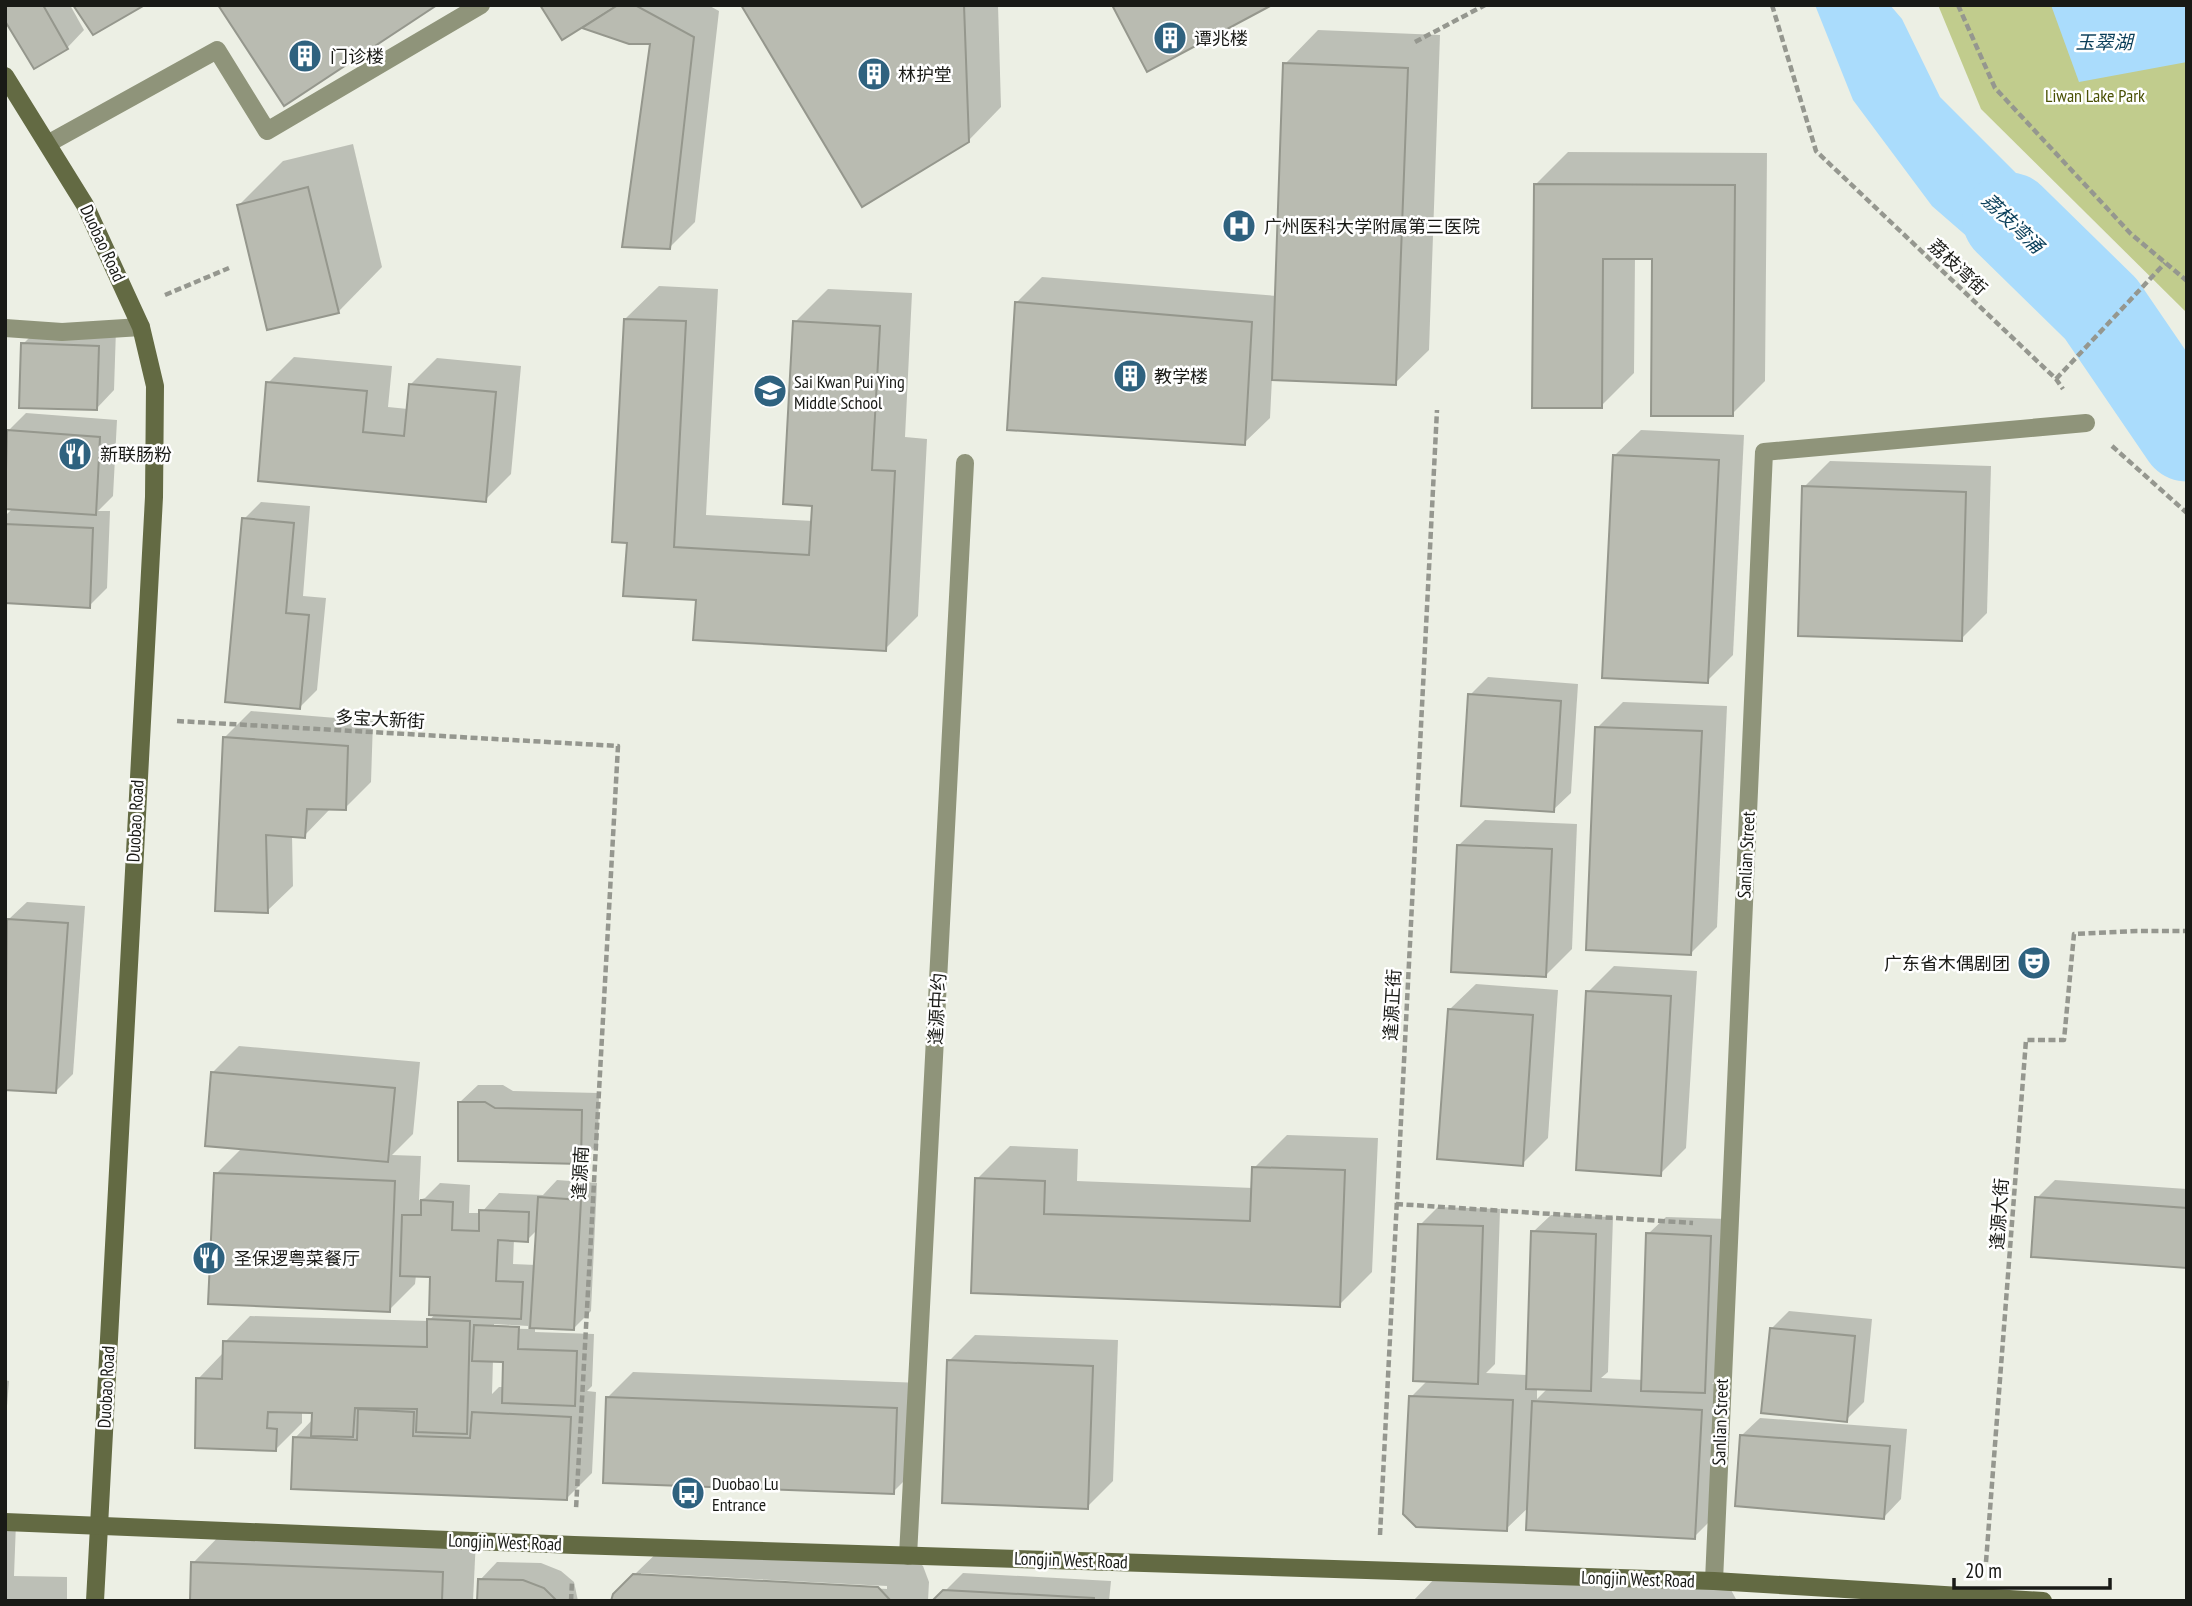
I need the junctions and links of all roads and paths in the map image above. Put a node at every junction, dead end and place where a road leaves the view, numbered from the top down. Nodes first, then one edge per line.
1 (481, 5) edge
2 (1485, 5) edge
3 (1772, 5) edge
4 (1958, 5) edge
5 (1415, 42) dead end
6 (5, 76) edge
7 (49, 143) junction
8 (2165, 263) junction
9 (229, 268) dead end
10 (2187, 281) edge
11 (157, 298) dead end
12 (141, 327) junction
13 (5, 328) edge
14 (2056, 379) junction
15 (1437, 410) dead end
16 (2086, 424) junction
17 (965, 463) dead end
18 (2187, 513) edge
19 (141, 718) junction
20 (618, 746) joint
21 (2187, 931) edge
22 (1396, 1204) junction
23 (1729, 1225) junction
24 (5, 1522) edge
25 (99, 1525) junction
26 (574, 1545) junction
27 (908, 1556) junction
28 (1378, 1569) junction
29 (1714, 1581) junction
30 (1984, 1599) edge
31 (95, 1601) edge
32 (571, 1601) edge
33 (2043, 1601) edge

1 - 7 lane
2 - 5 path
3 - 14 path, 荔枝湾街
4 - 8 path
6 - 7 street, Duobao Road
7 - 12 street, Duobao Road
8 - 10 path
8 - 14 path
9 - 11 path
12 - 13 lane
12 - 19 street, Duobao Road
14 - 16 path, 荔枝湾街
15 - 22 path, 逢源正街
16 - 18 path, 荔枝湾街
16 - 23 lane, Sanlian Street
17 - 27 lane, 逢源中约
19 - 20 path, 多宝大新街
19 - 25 street, Duobao Road
20 - 26 path, 逢源南
21 - 30 path, 逢源大街
22 - 23 path
22 - 28 path, 逢源正街
23 - 29 lane, Sanlian Street
24 - 25 street, Longjin West Road
25 - 26 street, Longjin West Road
25 - 31 street, Duobao Road
26 - 27 street, Longjin West Road
26 - 32 path, 逢源南
27 - 28 street, Longjin West Road
28 - 29 street, Longjin West Road
29 - 30 street, Longjin West Road
30 - 33 street, Longjin West Road

